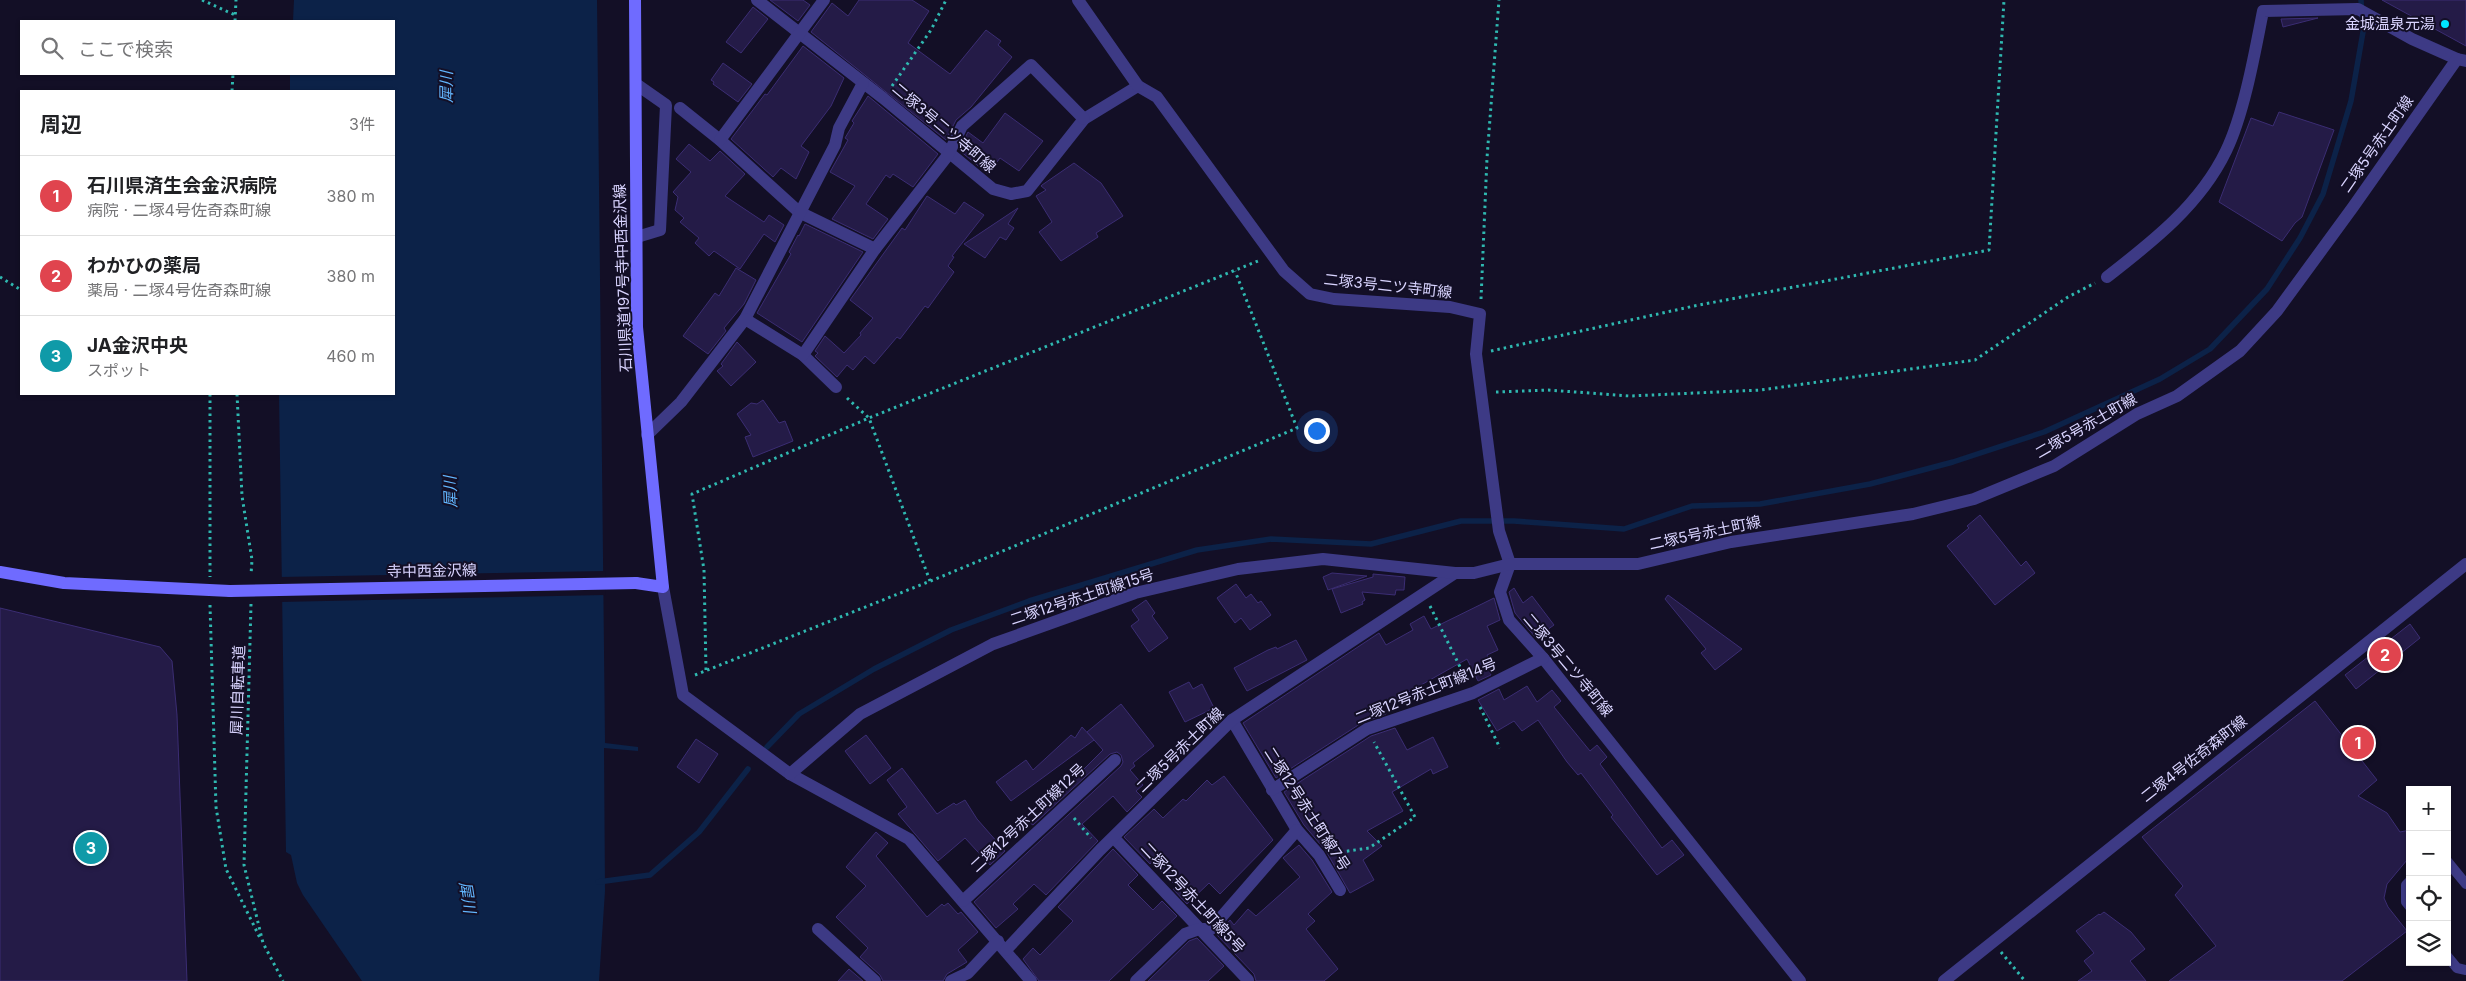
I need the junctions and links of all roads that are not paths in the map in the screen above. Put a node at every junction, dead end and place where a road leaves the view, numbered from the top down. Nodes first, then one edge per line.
1 (635, 0) edge
2 (757, 0) edge
3 (824, 0) edge
4 (1078, 0) edge
5 (2262, 6) edge
6 (799, 33) junction
7 (2461, 60) edge
8 (863, 83) junction
9 (636, 84) junction
10 (1138, 86) junction
11 (680, 108) dead end
12 (1084, 119) junction
13 (720, 140) junction
14 (948, 155) junction
15 (799, 212) junction
16 (637, 237) junction
17 (875, 249) junction
18 (2106, 277) road end
19 (745, 319) junction
20 (803, 355) junction
21 (836, 387) road end
22 (647, 435) junction
23 (1510, 564) junction
24 (2466, 564) edge
25 (0, 572) edge
26 (1455, 573) junction
27 (663, 587) junction
28 (1543, 658) junction
29 (1232, 720) junction
30 (1115, 760) dead end
31 (790, 774) junction
32 (1272, 790) junction
33 (1297, 830) junction
34 (1114, 838) junction
35 (2451, 865) edge
36 (2466, 884) edge
37 (1340, 890) dead end
38 (963, 901) junction
39 (818, 929) dead end
40 (1199, 929) junction
41 (1002, 945) junction
42 (2451, 961) edge
43 (2466, 970) edge
44 (1248, 980) edge
45 (875, 981) edge
46 (951, 981) edge
47 (1031, 981) edge
48 (1136, 981) edge
49 (1800, 981) edge
50 (1944, 981) edge

1 - 9 main road, 石川県道197号寺中西金沢線
2 - 6 street, 二塚3号二ツ寺町線
3 - 6 street
4 - 10 street
5 - 7 street
5 - 18 street
6 - 8 street, 二塚3号二ツ寺町線
6 - 13 street
7 - 23 street, 二塚5号赤土町線
8 - 14 street, 二塚3号二ツ寺町線
8 - 15 street
9 - 16 main road, 石川県道197号寺中西金沢線
9 - 16 street
10 - 12 street, 二塚3号二ツ寺町線
10 - 23 street, 二塚3号二ツ寺町線
11 - 13 street
12 - 14 street, 二塚3号二ツ寺町線
12 - 14 street
13 - 15 street
14 - 17 street
15 - 17 street
15 - 19 street
16 - 22 main road, 石川県道197号寺中西金沢線
17 - 20 street
19 - 20 street
19 - 22 street
20 - 21 street
22 - 27 main road, 石川県道197号寺中西金沢線
23 - 26 street, 二塚12号赤土町線15号
23 - 28 street, 二塚3号二ツ寺町線
24 - 50 street, 二塚4号佐奇森町線
25 - 27 main road, 寺中西金沢線, bridge
26 - 29 street, 二塚5号赤土町線
26 - 31 street, 二塚12号赤土町線15号
27 - 31 street
28 - 32 street, 二塚12号赤土町線14号
28 - 49 street, 二塚3号二ツ寺町線
29 - 32 street, 二塚12号赤土町線7号
29 - 34 street, 二塚5号赤土町線
30 - 38 street, 二塚12号赤土町線12号
31 - 38 street
32 - 33 street, 二塚12号赤土町線7号
33 - 37 street, 二塚12号赤土町線7号
33 - 40 street
34 - 40 street, 二塚12号赤土町線5号
34 - 41 street, 二塚5号赤土町線
35 - 36 lane
38 - 41 street
39 - 45 street
40 - 44 street, 二塚12号赤土町線5号
40 - 48 street
41 - 46 street, 二塚5号赤土町線
41 - 47 street
42 - 43 lane

